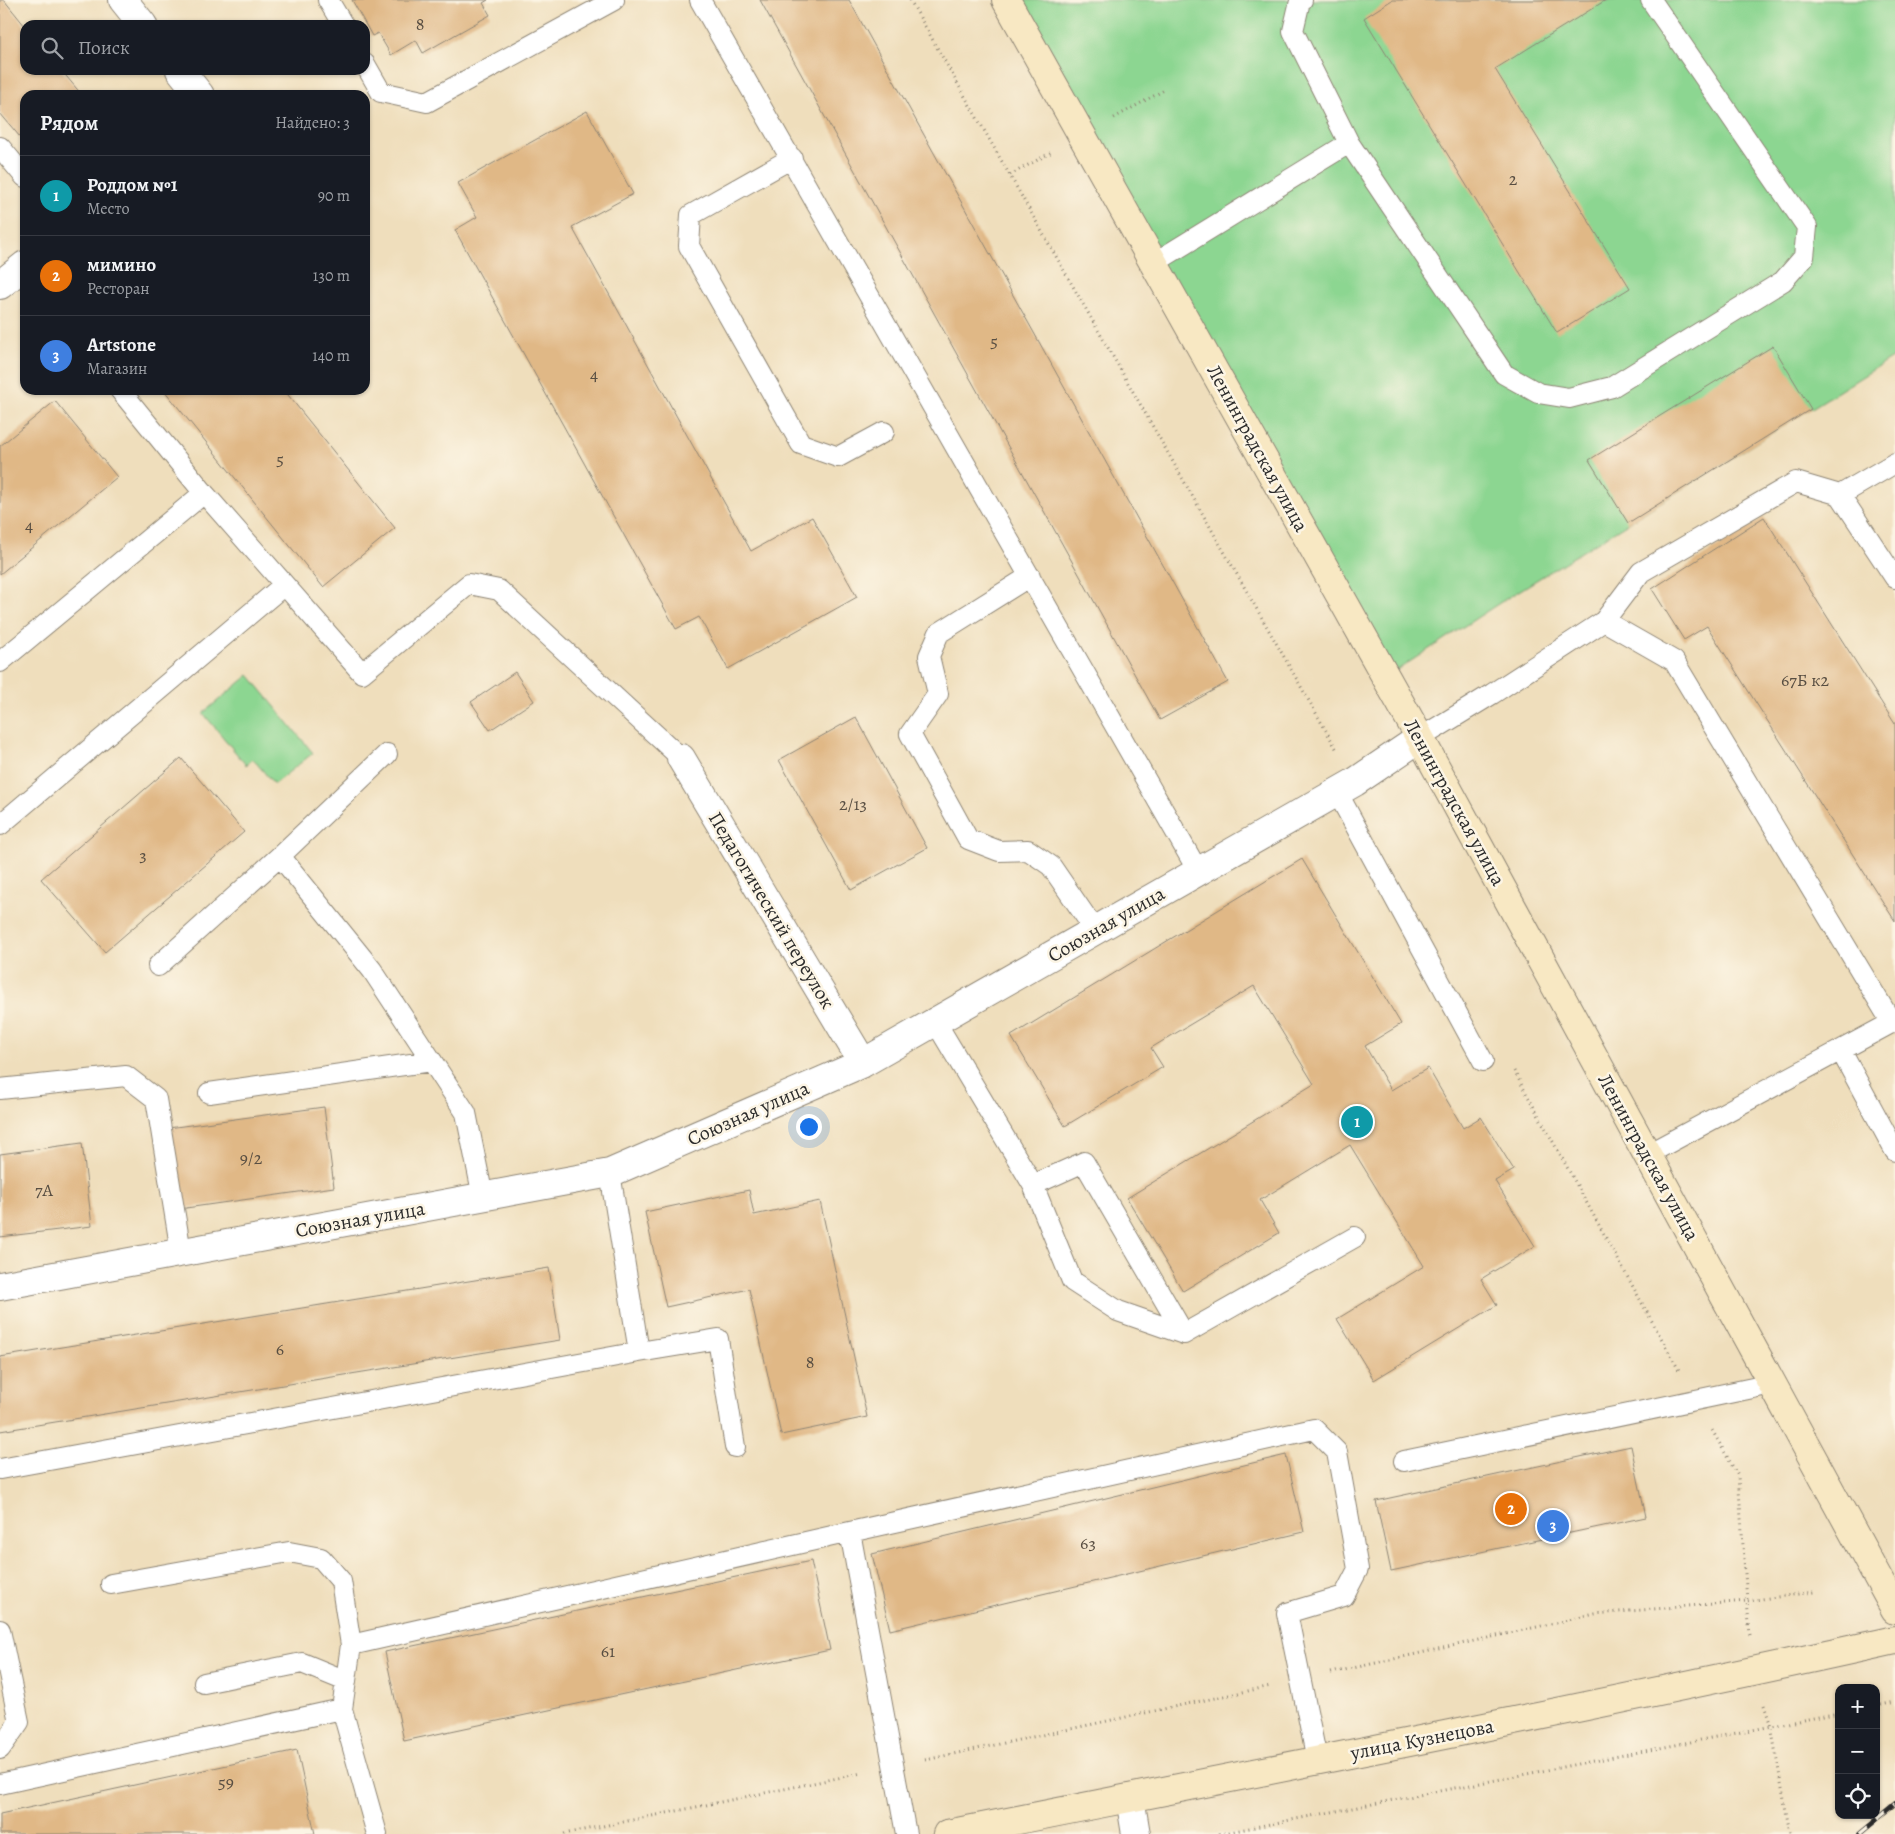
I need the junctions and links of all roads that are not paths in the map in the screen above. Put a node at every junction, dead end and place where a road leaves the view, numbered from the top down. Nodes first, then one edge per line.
1 (123, 0) edge
2 (328, 0) edge
3 (614, 0) edge
4 (700, 0) edge
5 (1006, 0) edge
6 (1302, 0) edge
7 (1651, 0) edge
8 (139, 20) edge
9 (340, 20) edge
10 (370, 73) edge
11 (184, 75) edge
12 (196, 90) edge
13 (1350, 143) junction
14 (0, 146) edge
15 (792, 158) junction
16 (20, 171) edge
17 (1154, 263) junction
18 (124, 395) edge
19 (884, 432) dead end
20 (1895, 464) edge
21 (204, 493) junction
22 (1840, 495) junction
23 (1030, 576) junction
24 (1895, 578) edge
25 (284, 584) junction
26 (1604, 620) junction
27 (0, 662) edge
28 (1420, 738) junction
29 (387, 754) dead end
30 (681, 758) joint
31 (1337, 792) junction
32 (0, 826) edge
33 (280, 856) junction
34 (1198, 871) junction
35 (1095, 930) junction
36 (158, 966) dead end
37 (935, 1021) junction
38 (1893, 1022) edge
39 (1841, 1051) junction
40 (432, 1061) junction
41 (1482, 1061) dead end
42 (863, 1063) junction
43 (0, 1089) edge
44 (209, 1093) dead end
45 (1895, 1151) edge
46 (1648, 1154) junction
47 (610, 1174) junction
48 (1033, 1185) junction
49 (483, 1197) junction
50 (1355, 1237) dead end
51 (181, 1252) junction
52 (0, 1286) edge
53 (1184, 1334) junction
54 (639, 1352) junction
55 (1772, 1384) junction
56 (736, 1447) dead end
57 (1404, 1461) dead end
58 (0, 1469) edge
59 (850, 1532) junction
60 (111, 1584) dead end
61 (1895, 1608) edge
62 (0, 1630) edge
63 (1895, 1640) edge
64 (351, 1645) junction
65 (346, 1681) junction
66 (204, 1683) dead end
67 (342, 1709) junction
68 (0, 1749) edge
69 (1317, 1760) junction
70 (0, 1784) edge
71 (1130, 1798) junction
72 (377, 1834) edge
73 (906, 1834) edge
74 (947, 1834) edge
75 (1136, 1834) edge

1 - 8 street
2 - 9 lane
3 - 10 lane
4 - 15 lane
5 - 17 street, Ленинградская улица
6 - 13 lane
7 - 13 lane
11 - 12 street
13 - 17 lane
14 - 16 lane
15 - 19 lane
15 - 23 lane
17 - 28 street, Ленинградская улица
18 - 21 lane
20 - 22 lane
21 - 25 lane
21 - 27 lane
22 - 24 lane
22 - 26 lane
23 - 34 lane
23 - 35 lane
25 - 30 lane
25 - 32 lane
26 - 28 lane
26 - 38 lane
28 - 31 street, Союзная улица
28 - 46 street, Ленинградская улица
29 - 33 lane
30 - 42 street, Педагогический переулок
31 - 34 street, Союзная улица
31 - 41 lane
33 - 36 lane
33 - 40 lane
34 - 35 street, Союзная улица
35 - 37 street, Союзная улица
37 - 42 street, Союзная улица
37 - 48 lane
38 - 39 lane
39 - 45 lane
39 - 46 lane
40 - 44 lane
40 - 49 lane
42 - 47 street, Союзная улица
43 - 51 lane
46 - 55 street, Ленинградская улица
47 - 49 street, Союзная улица
47 - 54 lane
48 - 53 lane
48 - 53 lane
49 - 51 street, Союзная улица
50 - 53 lane
51 - 52 street, Союзная улица
54 - 56 lane
54 - 58 lane
55 - 57 lane
55 - 61 street, Ленинградская улица
59 - 64 lane
59 - 69 lane
59 - 73 lane
60 - 64 lane
62 - 68 lane
63 - 69 street, улица Кузнецова
64 - 65 lane
65 - 66 lane
65 - 67 lane
67 - 70 lane
67 - 72 lane
69 - 71 street, улица Кузнецова
71 - 74 street, улица Кузнецова
71 - 75 street

